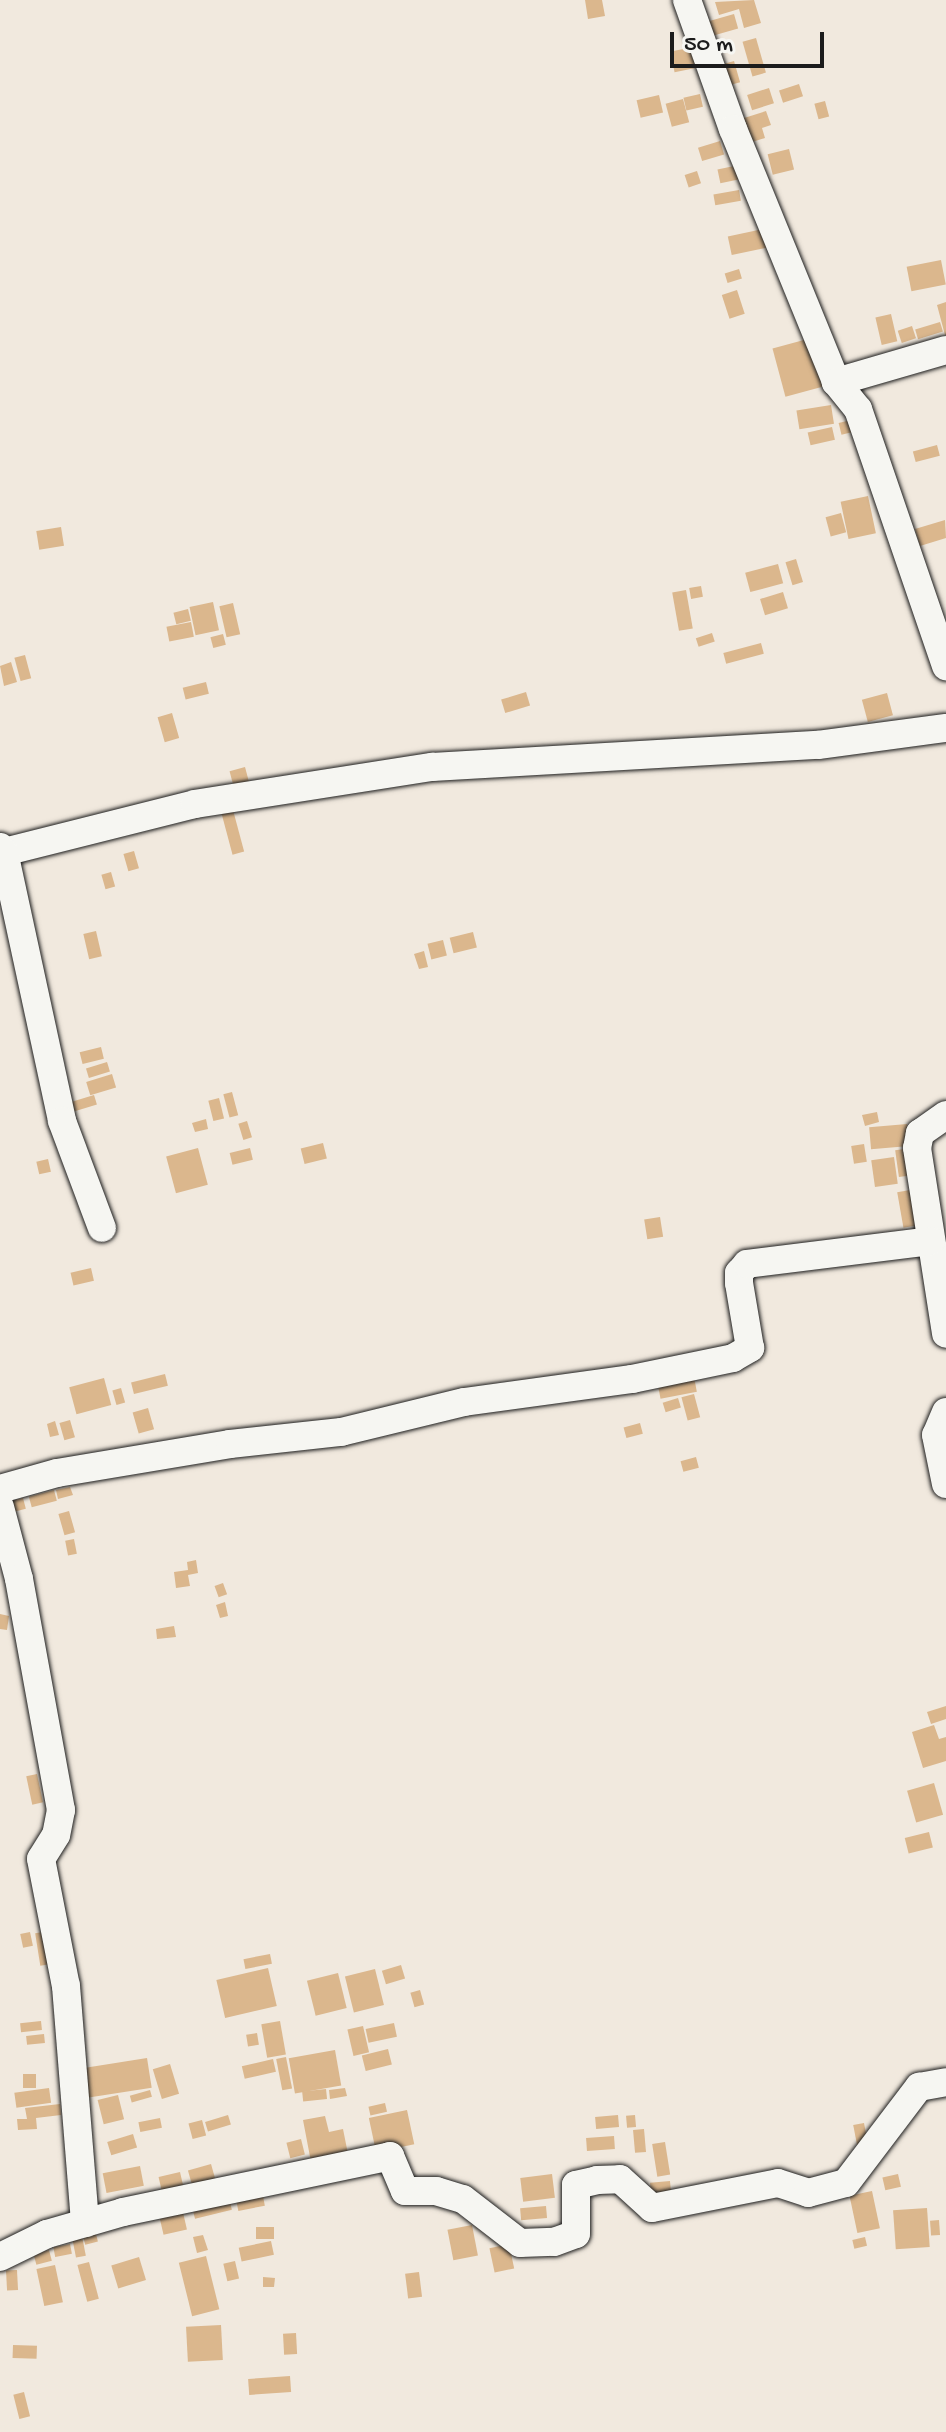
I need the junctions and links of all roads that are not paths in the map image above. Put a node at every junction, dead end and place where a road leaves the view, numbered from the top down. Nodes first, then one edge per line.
1 (687, 0) edge
2 (946, 350) edge
3 (836, 382) junction
4 (946, 666) edge
5 (946, 728) edge
6 (2, 850) edge
7 (946, 1115) edge
8 (102, 1228) dead end
9 (931, 1241) junction
10 (946, 1334) edge
11 (946, 1412) edge
12 (946, 1484) edge
13 (0, 1489) edge
14 (0, 1507) edge
15 (946, 2082) edge
16 (85, 2223) junction
17 (0, 2257) edge

1 - 3 street
2 - 3 street
3 - 4 street
5 - 6 street
6 - 8 street
7 - 9 street
9 - 10 street
9 - 13 street
11 - 12 street
14 - 16 street
15 - 16 street
16 - 17 street

